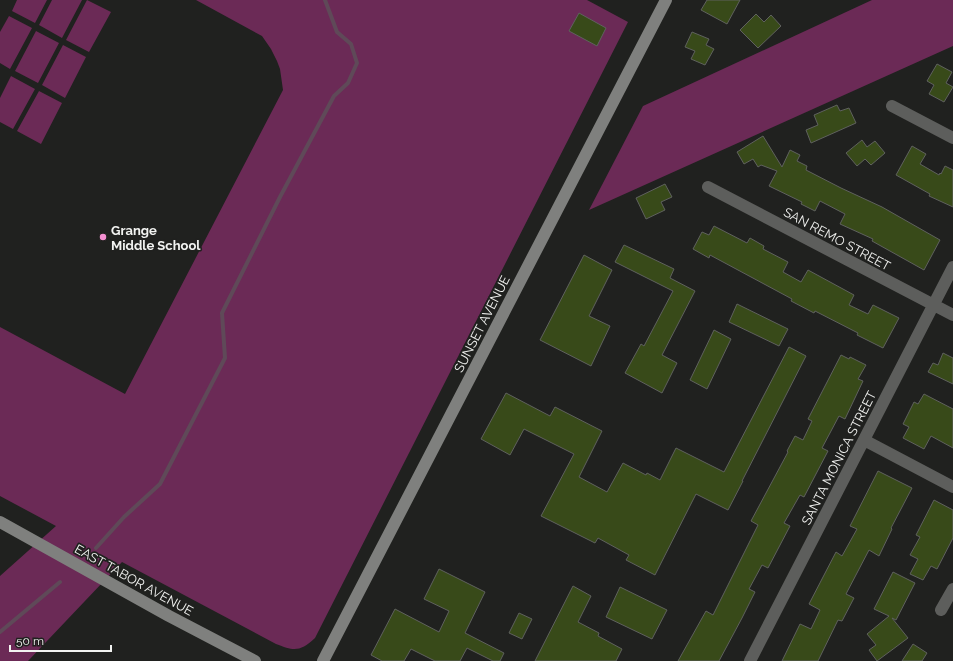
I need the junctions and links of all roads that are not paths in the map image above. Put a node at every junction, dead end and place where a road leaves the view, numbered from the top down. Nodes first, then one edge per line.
1 (666, 0) edge
2 (892, 106) dead end
3 (953, 138) edge
4 (708, 187) dead end
5 (953, 267) edge
6 (934, 306) junction
7 (953, 315) edge
8 (864, 440) junction
9 (953, 488) edge
10 (0, 522) edge
11 (953, 588) edge
12 (941, 610) dead end
13 (255, 661) edge
14 (324, 661) edge
15 (750, 661) edge

1 - 14 main road, SUNSET AVENUE
2 - 3 street
4 - 6 street, SAN REMO STREET
5 - 6 street, SANTA MONICA STREET
6 - 7 street, SAN REMO STREET
6 - 8 street, SANTA MONICA STREET
8 - 9 street
8 - 15 street, SANTA MONICA STREET
10 - 13 main road, EAST TABOR AVENUE
11 - 12 street

